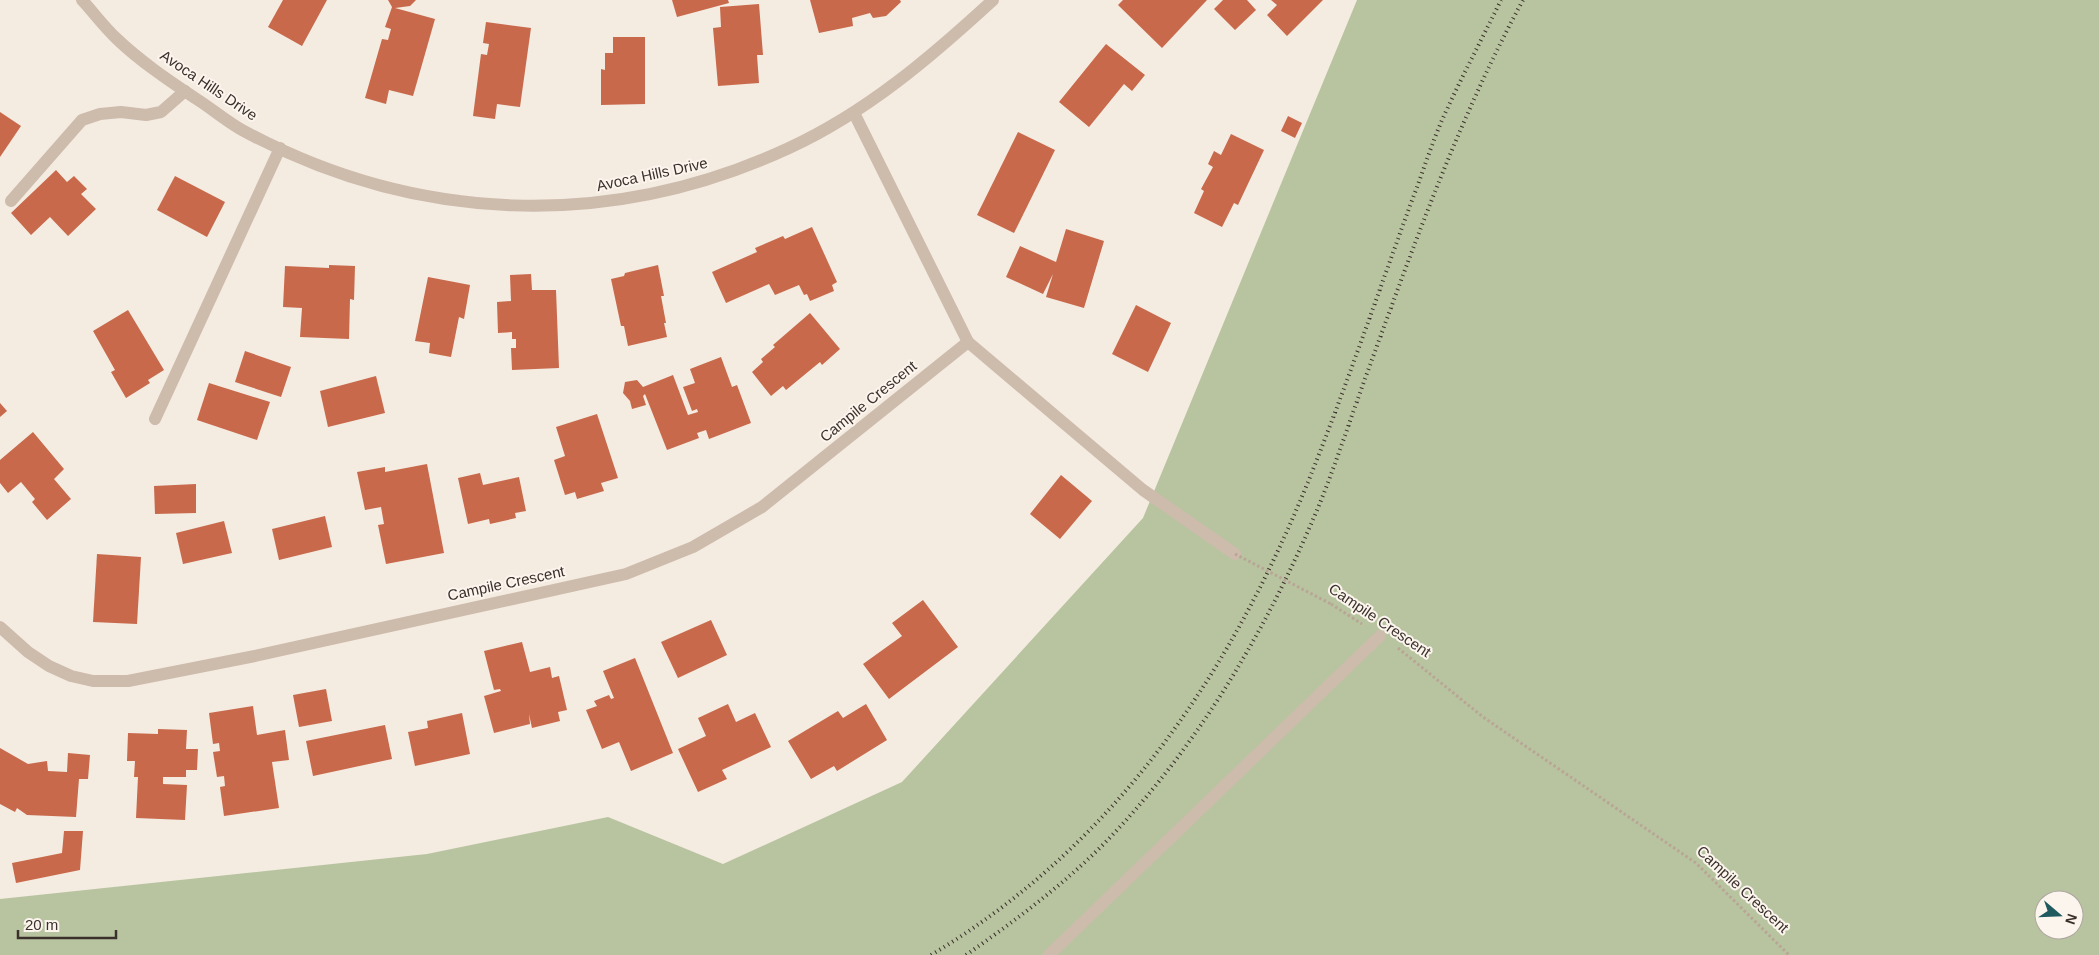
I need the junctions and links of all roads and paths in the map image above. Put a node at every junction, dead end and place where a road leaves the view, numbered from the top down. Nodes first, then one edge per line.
1 (82, 0) edge
2 (993, 0) edge
3 (185, 92) junction
4 (854, 113) junction
5 (280, 148) junction
6 (11, 201) dead end
7 (968, 342) junction
8 (155, 419) dead end
9 (1235, 554) joint
10 (0, 627) edge
11 (1380, 636) junction
12 (1049, 955) edge
13 (1789, 955) edge

1 - 3 street, Avoca Hills Drive
2 - 4 street, Avoca Hills Drive
3 - 5 street, Avoca Hills Drive
3 - 6 street
4 - 5 street, Avoca Hills Drive
4 - 7 street
5 - 8 street
7 - 9 street
7 - 10 street, Campile Crescent
9 - 11 path, Campile Crescent, bridge
11 - 12 street
11 - 13 path, Campile Crescent

